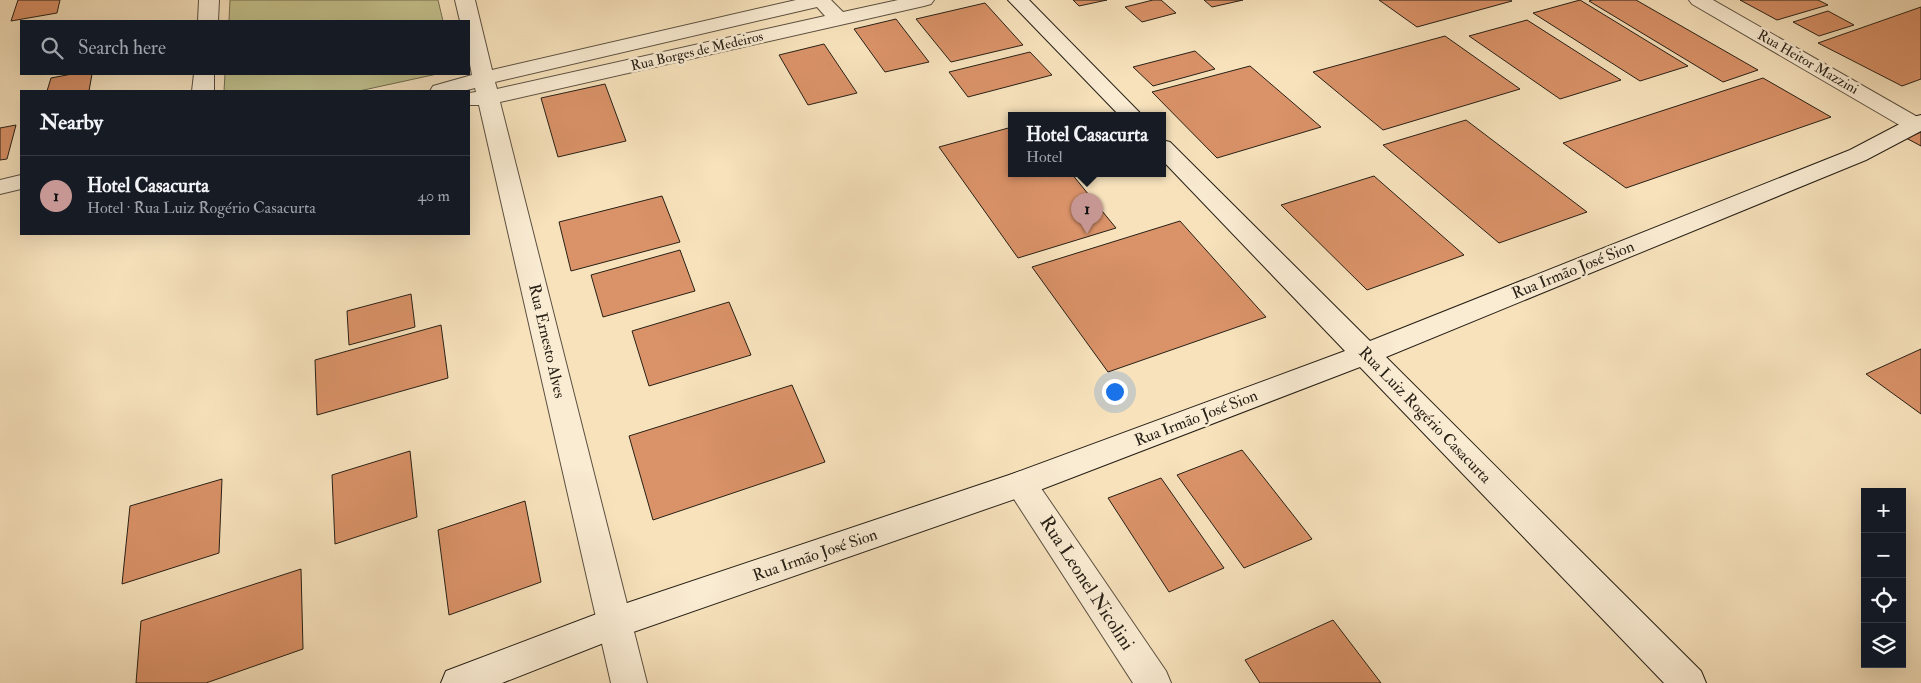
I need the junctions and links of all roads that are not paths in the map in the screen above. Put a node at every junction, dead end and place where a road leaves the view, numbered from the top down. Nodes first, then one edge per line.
1 (209, 0) edge
2 (465, 0) edge
3 (821, 0) edge
4 (924, 0) edge
5 (1018, 0) edge
6 (1699, 0) edge
7 (838, 19) junction
8 (208, 20) edge
9 (468, 20) edge
10 (470, 29) edge
11 (204, 75) edge
12 (203, 90) edge
13 (481, 92) edge
14 (1128, 112) edge
15 (1918, 123) edge
16 (1166, 151) edge
17 (20, 182) edge
18 (0, 187) edge
19 (1365, 354) junction
20 (1021, 484) junction
21 (615, 623) junction
22 (459, 683) edge
23 (629, 683) edge
24 (1153, 683) edge
25 (1688, 683) edge

1 - 8 street
2 - 9 street, Rua Ernesto Alves
3 - 7 street
3 - 13 street, Rua Borges de Medeiros
4 - 7 street, Rua Borges de Medeiros
5 - 14 street
6 - 15 street, Rua Heitor Mazzini
7 - 13 street, Rua Borges de Medeiros
10 - 13 street, Rua Ernesto Alves
11 - 12 street
13 - 21 street, Rua Ernesto Alves
15 - 19 street, Rua Irmão José Sion
16 - 19 street, Rua Luiz Rogério Casacurta
17 - 18 street
19 - 20 street, Rua Irmão José Sion
19 - 25 street, Rua Luiz Rogério Casacurta
20 - 21 street, Rua Irmão José Sion
20 - 24 street, Rua Leonel Nicolini
21 - 22 street, Rua Irmão José Sion
21 - 23 street, Rua Ernesto Alves

